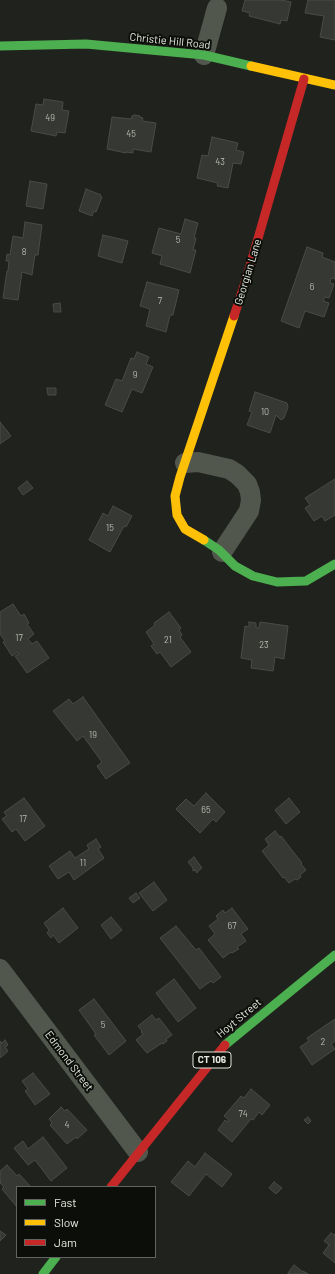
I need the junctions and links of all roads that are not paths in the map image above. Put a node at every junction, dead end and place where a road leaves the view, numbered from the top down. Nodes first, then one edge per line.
1 (217, 8) dead end
2 (0, 46) edge
3 (204, 55) junction
4 (304, 79) junction
5 (335, 86) edge
6 (185, 463) junction
7 (222, 552) junction
8 (335, 564) edge
9 (335, 955) edge
10 (0, 970) edge
11 (138, 1152) junction
12 (112, 1186) edge
13 (55, 1258) edge
14 (43, 1274) edge

1 - 3 street
2 - 3 street, Christie Hill Road
3 - 4 street, Christie Hill Road
4 - 5 street, Christie Hill Road
4 - 6 street, Georgian Lane
6 - 7 street, Georgian Lane
6 - 7 street
7 - 8 street, Georgian Lane
9 - 11 street, Hoyt Street / CT 106
10 - 11 street, Edmond Street
11 - 12 street, Hoyt Street / CT 106
13 - 14 street

